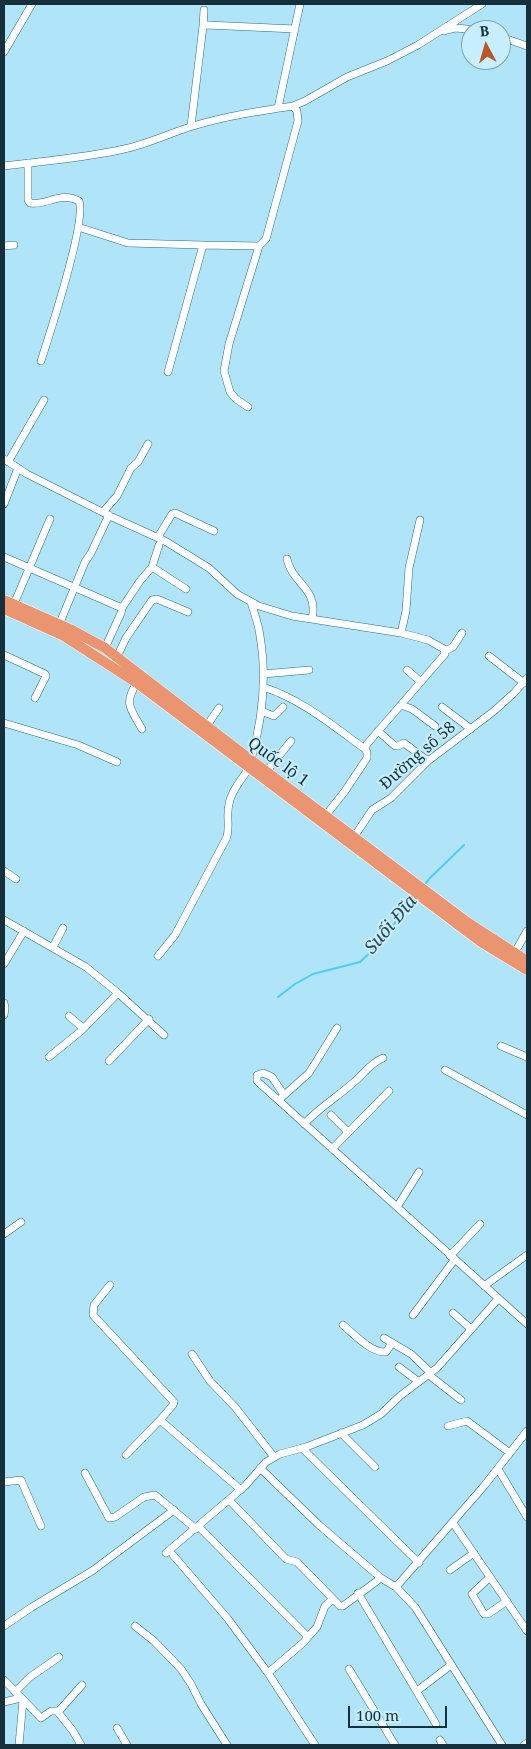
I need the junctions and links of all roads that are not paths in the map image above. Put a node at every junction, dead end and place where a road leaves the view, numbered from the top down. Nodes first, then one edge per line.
1 (32, 4) edge
2 (300, 4) edge
3 (482, 4) edge
4 (204, 10) dead end
5 (203, 26) junction
6 (461, 28) edge
7 (295, 29) junction
8 (440, 31) junction
9 (511, 40) edge
10 (527, 46) edge
11 (4, 52) edge
12 (293, 106) junction
13 (278, 108) junction
14 (191, 126) junction
15 (28, 163) junction
16 (4, 166) edge
17 (78, 227) junction
18 (14, 245) dead end
19 (203, 245) junction
20 (4, 246) edge
21 (259, 246) junction
22 (41, 362) dead end
23 (168, 372) dead end
24 (44, 400) dead end
25 (248, 407) dead end
26 (148, 444) dead end
27 (6, 461) edge
28 (18, 468) junction
29 (4, 504) edge
30 (106, 514) junction
31 (50, 519) dead end
32 (420, 520) dead end
33 (214, 531) dead end
34 (158, 537) junction
35 (158, 545) dead end
36 (4, 557) edge
37 (286, 558) dead end
38 (152, 567) junction
39 (29, 568) junction
40 (75, 587) junction
41 (186, 589) dead end
42 (9, 602) edge
43 (251, 602) junction
44 (122, 608) junction
45 (4, 609) edge
46 (188, 612) dead end
47 (312, 619) junction
48 (60, 624) junction
49 (400, 633) junction
50 (462, 633) dead end
51 (105, 648) junction
52 (445, 651) junction
53 (4, 655) edge
54 (489, 656) dead end
55 (117, 657) junction
56 (309, 670) dead end
57 (407, 670) dead end
58 (263, 674) junction
59 (526, 680) edge
60 (421, 682) junction
61 (136, 683) junction
62 (263, 687) junction
63 (35, 698) dead end
64 (401, 705) junction
65 (283, 707) dead end
66 (442, 707) dead end
67 (219, 708) dead end
68 (261, 711) junction
69 (4, 722) edge
70 (435, 726) dead end
71 (206, 727) junction
72 (142, 729) dead end
73 (471, 729) junction
74 (378, 731) junction
75 (291, 741) dead end
76 (364, 748) junction
77 (428, 761) junction
78 (117, 762) dead end
79 (250, 764) junction
80 (266, 772) junction
81 (326, 815) junction
82 (354, 837) junction
83 (4, 871) edge
84 (16, 879) dead end
85 (414, 887) junction
86 (426, 896) junction
87 (4, 920) edge
88 (63, 928) dead end
89 (24, 931) junction
90 (527, 931) edge
91 (53, 947) junction
92 (514, 954) junction
93 (158, 956) dead end
94 (527, 961) edge
95 (4, 964) edge
96 (527, 970) edge
97 (118, 993) junction
98 (4, 1003) edge
99 (4, 1015) edge
100 (69, 1016) dead end
101 (149, 1020) junction
102 (84, 1028) junction
103 (337, 1028) dead end
104 (164, 1035) dead end
105 (501, 1046) dead end
106 (49, 1057) dead end
107 (527, 1057) edge
108 (382, 1058) dead end
109 (109, 1061) dead end
110 (445, 1070) dead end
111 (389, 1090) dead end
112 (527, 1115) edge
113 (330, 1116) dead end
114 (304, 1124) junction
115 (348, 1132) junction
116 (332, 1149) junction
117 (419, 1172) dead end
118 (396, 1207) junction
119 (21, 1222) dead end
120 (480, 1224) dead end
121 (4, 1234) edge
122 (527, 1255) edge
123 (453, 1258) junction
124 (110, 1285) dead end
125 (484, 1286) junction
126 (498, 1298) junction
127 (453, 1313) dead end
128 (413, 1315) dead end
129 (527, 1324) edge
130 (342, 1326) dead end
131 (471, 1328) junction
132 (384, 1338) dead end
133 (392, 1343) junction
134 (192, 1354) dead end
135 (399, 1366) dead end
136 (430, 1374) junction
137 (418, 1382) junction
138 (461, 1400) dead end
139 (160, 1420) junction
140 (448, 1426) dead end
141 (527, 1431) edge
142 (341, 1433) junction
143 (302, 1448) junction
144 (510, 1453) junction
145 (126, 1456) dead end
146 (274, 1457) junction
147 (375, 1466) dead end
148 (260, 1468) junction
149 (498, 1469) junction
150 (85, 1473) dead end
151 (4, 1482) edge
152 (241, 1490) junction
153 (229, 1500) junction
154 (174, 1510) junction
155 (527, 1517) edge
156 (453, 1523) junction
157 (41, 1526) dead end
158 (197, 1528) junction
159 (474, 1553) junction
160 (418, 1563) junction
161 (450, 1570) dead end
162 (490, 1576) junction
163 (381, 1578) junction
164 (396, 1587) junction
165 (358, 1593) junction
166 (333, 1599) junction
167 (507, 1601) junction
168 (4, 1626) edge
169 (135, 1626) dead end
170 (527, 1631) edge
171 (308, 1636) junction
172 (59, 1657) dead end
173 (451, 1665) junction
174 (349, 1669) dead end
175 (268, 1673) junction
176 (4, 1680) edge
177 (82, 1685) dead end
178 (417, 1691) junction
179 (15, 1692) junction
180 (22, 1699) junction
181 (4, 1702) edge
182 (58, 1712) junction
183 (436, 1724) dead end
184 (118, 1728) dead end
185 (527, 1743) edge
186 (19, 1745) edge
187 (81, 1745) edge
188 (127, 1745) edge
189 (227, 1745) edge
190 (315, 1745) edge
191 (395, 1745) edge
192 (502, 1745) edge
193 (524, 1745) edge

1 - 11 street
2 - 7 street
3 - 8 street
4 - 5 street
5 - 7 street
5 - 14 street
6 - 8 street
7 - 13 street
8 - 12 street
9 - 10 street
12 - 13 street
12 - 21 street
13 - 14 street
14 - 15 street
15 - 16 street
15 - 17 street
17 - 19 street
17 - 22 street
18 - 20 street
19 - 21 street
19 - 23 street
21 - 25 street
24 - 27 street
26 - 30 street
27 - 28 street
28 - 29 street
28 - 30 street
30 - 34 street
30 - 40 street
31 - 39 street
32 - 49 street
33 - 34 street
34 - 43 street
35 - 38 street
36 - 39 street
37 - 47 street
38 - 41 street
38 - 44 street
39 - 40 street
39 - 42 street
40 - 44 street
40 - 48 street
42 - 48 highway, Quốc lộ 1
43 - 47 street
43 - 58 street
44 - 51 street
45 - 61 highway, Quốc lộ 1
46 - 55 street
47 - 49 street
48 - 51 highway, Quốc lộ 1
49 - 52 street
50 - 52 street
51 - 55 highway, Quốc lộ 1
52 - 60 street
53 - 63 street
54 - 59 street
55 - 71 highway, Quốc lộ 1
56 - 58 street
57 - 60 street
58 - 62 street
59 - 73 street, Đường số 58
60 - 64 street
61 - 72 street
61 - 79 highway, Quốc lộ 1
62 - 68 street
62 - 76 street
64 - 70 street
64 - 74 street
65 - 68 street
66 - 73 street
67 - 71 street
68 - 79 street
69 - 78 street
71 - 79 highway, Quốc lộ 1
73 - 77 street, Đường số 58
74 - 76 street
74 - 77 street
75 - 80 street
76 - 81 street
77 - 82 street, Đường số 58
79 - 80 highway, Quốc lộ 1
79 - 85 highway, Quốc lộ 1
79 - 93 street
80 - 81 highway, Quốc lộ 1
81 - 82 highway, Quốc lộ 1
82 - 85 highway, Quốc lộ 1
83 - 84 street
85 - 86 highway, Quốc lộ 1
86 - 92 highway, Quốc lộ 1
86 - 96 highway, Quốc lộ 1
87 - 89 street
88 - 91 street
89 - 91 street
89 - 95 street
90 - 92 street
91 - 97 street
92 - 94 highway, Quốc lộ 1
97 - 101 street
97 - 102 street
98 - 99 street
100 - 102 street
101 - 104 street
101 - 109 street
102 - 106 street
103 - 114 street
105 - 107 street
108 - 114 street
110 - 112 street
111 - 115 street
113 - 115 street
114 - 116 street
115 - 116 street
116 - 118 street
117 - 118 street
118 - 123 street
119 - 121 street
120 - 123 street
122 - 125 street
123 - 125 street
123 - 128 street
124 - 139 street
125 - 126 street
126 - 129 street
126 - 131 street
127 - 131 street
130 - 133 street
131 - 136 street
132 - 133 street
133 - 136 street
134 - 146 street
135 - 137 street
136 - 137 street
136 - 138 street
137 - 142 street
139 - 145 street
139 - 152 street
140 - 144 street
141 - 144 street
142 - 143 street
142 - 147 street
143 - 146 street
143 - 160 street
144 - 149 street
146 - 148 street
148 - 152 street
148 - 163 street
149 - 155 street
149 - 156 street
150 - 154 street
151 - 157 street
152 - 153 street
153 - 158 street
153 - 166 street
154 - 158 street
154 - 168 street
156 - 159 street
156 - 160 street
158 - 171 street
158 - 175 street
159 - 161 street
159 - 162 street
160 - 164 street
162 - 167 street
162 - 167 street
163 - 164 street
163 - 165 street
164 - 173 street
165 - 166 street
165 - 178 street
166 - 171 street
167 - 170 street
169 - 189 street
171 - 175 street
172 - 179 street
173 - 178 street
173 - 192 street
174 - 191 street
175 - 190 street
176 - 179 street
177 - 182 street
178 - 183 street
179 - 180 street
180 - 181 street
180 - 182 street
180 - 186 street
182 - 187 street
184 - 188 street
185 - 193 street

